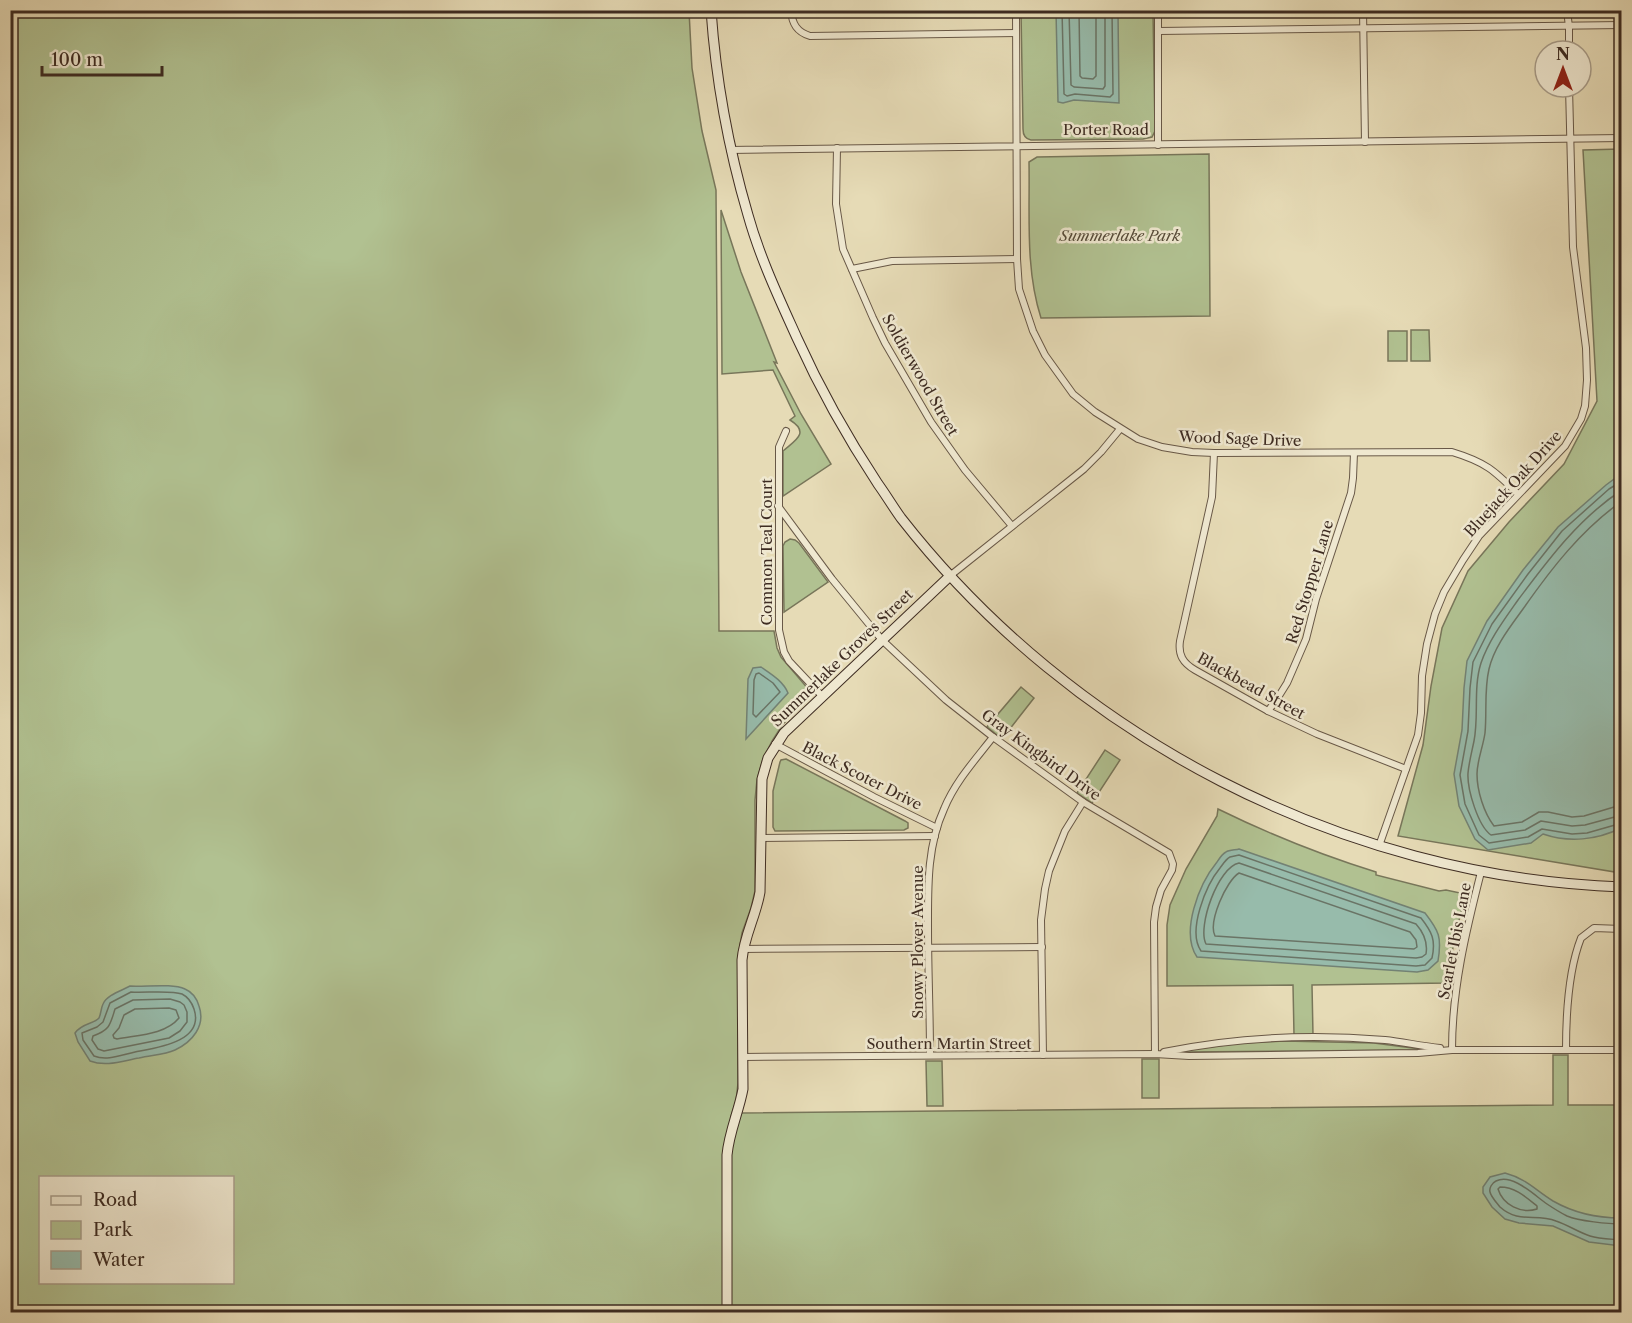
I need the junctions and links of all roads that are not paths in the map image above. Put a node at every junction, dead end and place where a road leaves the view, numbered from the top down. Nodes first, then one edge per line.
1 (711, 10) edge
2 (791, 10) edge
3 (1016, 10) edge
4 (1158, 10) edge
5 (1363, 10) edge
6 (1567, 10) edge
7 (1622, 25) edge
8 (1569, 27) junction
9 (1364, 29) junction
10 (1159, 31) junction
11 (1016, 33) junction
12 (1569, 39) edge
13 (1569, 99) edge
14 (1622, 138) edge
15 (1570, 139) junction
16 (1365, 142) junction
17 (1017, 145) junction
18 (1158, 145) junction
19 (837, 148) junction
20 (730, 150) junction
21 (1017, 260) junction
22 (852, 269) junction
23 (1120, 429) junction
24 (786, 431) dead end
25 (1214, 453) junction
26 (1354, 453) junction
27 (1518, 494) junction
28 (778, 506) junction
29 (1012, 526) junction
30 (951, 575) junction
31 (882, 640) junction
32 (822, 696) junction
33 (1268, 711) junction
34 (993, 737) junction
35 (775, 744) junction
36 (1406, 769) junction
37 (1083, 802) junction
38 (937, 828) junction
39 (935, 836) junction
40 (760, 838) junction
41 (1379, 846) junction
42 (1481, 872) junction
43 (1622, 887) edge
44 (1622, 929) edge
45 (1042, 946) junction
46 (928, 947) junction
47 (743, 949) junction
48 (1452, 1050) junction
49 (1566, 1050) junction
50 (1622, 1050) edge
51 (1155, 1054) junction
52 (930, 1055) junction
53 (1043, 1055) junction
54 (742, 1057) junction
55 (727, 1312) edge

1 - 20 main road
2 - 11 street
3 - 11 street, Wood Sage Drive
4 - 10 street
5 - 9 street
6 - 8 street
7 - 8 street
8 - 9 street
8 - 12 street
9 - 10 street
9 - 16 street
10 - 18 street
11 - 17 street, Wood Sage Drive
13 - 15 street, Bluejack Oak Drive
14 - 15 street, Porter Road
15 - 16 street, Porter Road
15 - 27 street, Bluejack Oak Drive
16 - 18 street, Porter Road
17 - 18 street, Porter Road
17 - 19 street, Porter Road
17 - 21 street, Wood Sage Drive
19 - 20 street, Porter Road
19 - 22 street, Soldierwood Street
20 - 30 main road
21 - 22 street
21 - 23 street, Wood Sage Drive
22 - 29 street, Soldierwood Street
23 - 25 street, Wood Sage Drive
23 - 29 street, Summerlake Groves Street
24 - 28 street, Common Teal Court
25 - 26 street, Wood Sage Drive
25 - 33 street, Blackbead Street
26 - 27 street, Wood Sage Drive
26 - 33 street, Red Stopper Lane
27 - 36 street, Bluejack Oak Drive
28 - 31 street, Gray Kingbird Drive
28 - 32 street, Common Teal Court
29 - 30 street, Summerlake Groves Street
30 - 31 main road, Summerlake Groves Street
30 - 41 main road
31 - 32 main road, Summerlake Groves Street
31 - 34 street, Gray Kingbird Drive
32 - 35 main road, Summerlake Groves Street
33 - 36 street, Blackbead Street
34 - 37 street, Gray Kingbird Drive
34 - 38 street, Snowy Plover Avenue
35 - 38 street, Black Scoter Drive
35 - 40 main road, Summerlake Groves Street
36 - 41 street, Bluejack Oak Drive
37 - 45 street
37 - 51 street, Gray Kingbird Drive
38 - 39 street, Snowy Plover Avenue
39 - 40 street
39 - 46 street, Snowy Plover Avenue
40 - 47 main road, Summerlake Groves Street
41 - 42 main road
42 - 43 main road
42 - 48 street, Scarlet Ibis Lane
44 - 49 street
45 - 46 street
45 - 53 street
46 - 47 street
46 - 52 street, Snowy Plover Avenue
47 - 54 main road, Summerlake Groves Street
48 - 49 street, Southern Martin Street
48 - 51 street, Southern Martin Street
48 - 51 street, Southern Martin Street
49 - 50 street, Southern Martin Street
51 - 53 street, Southern Martin Street
52 - 53 street, Southern Martin Street
52 - 54 street, Southern Martin Street
54 - 55 main road, Summerlake Groves Street

